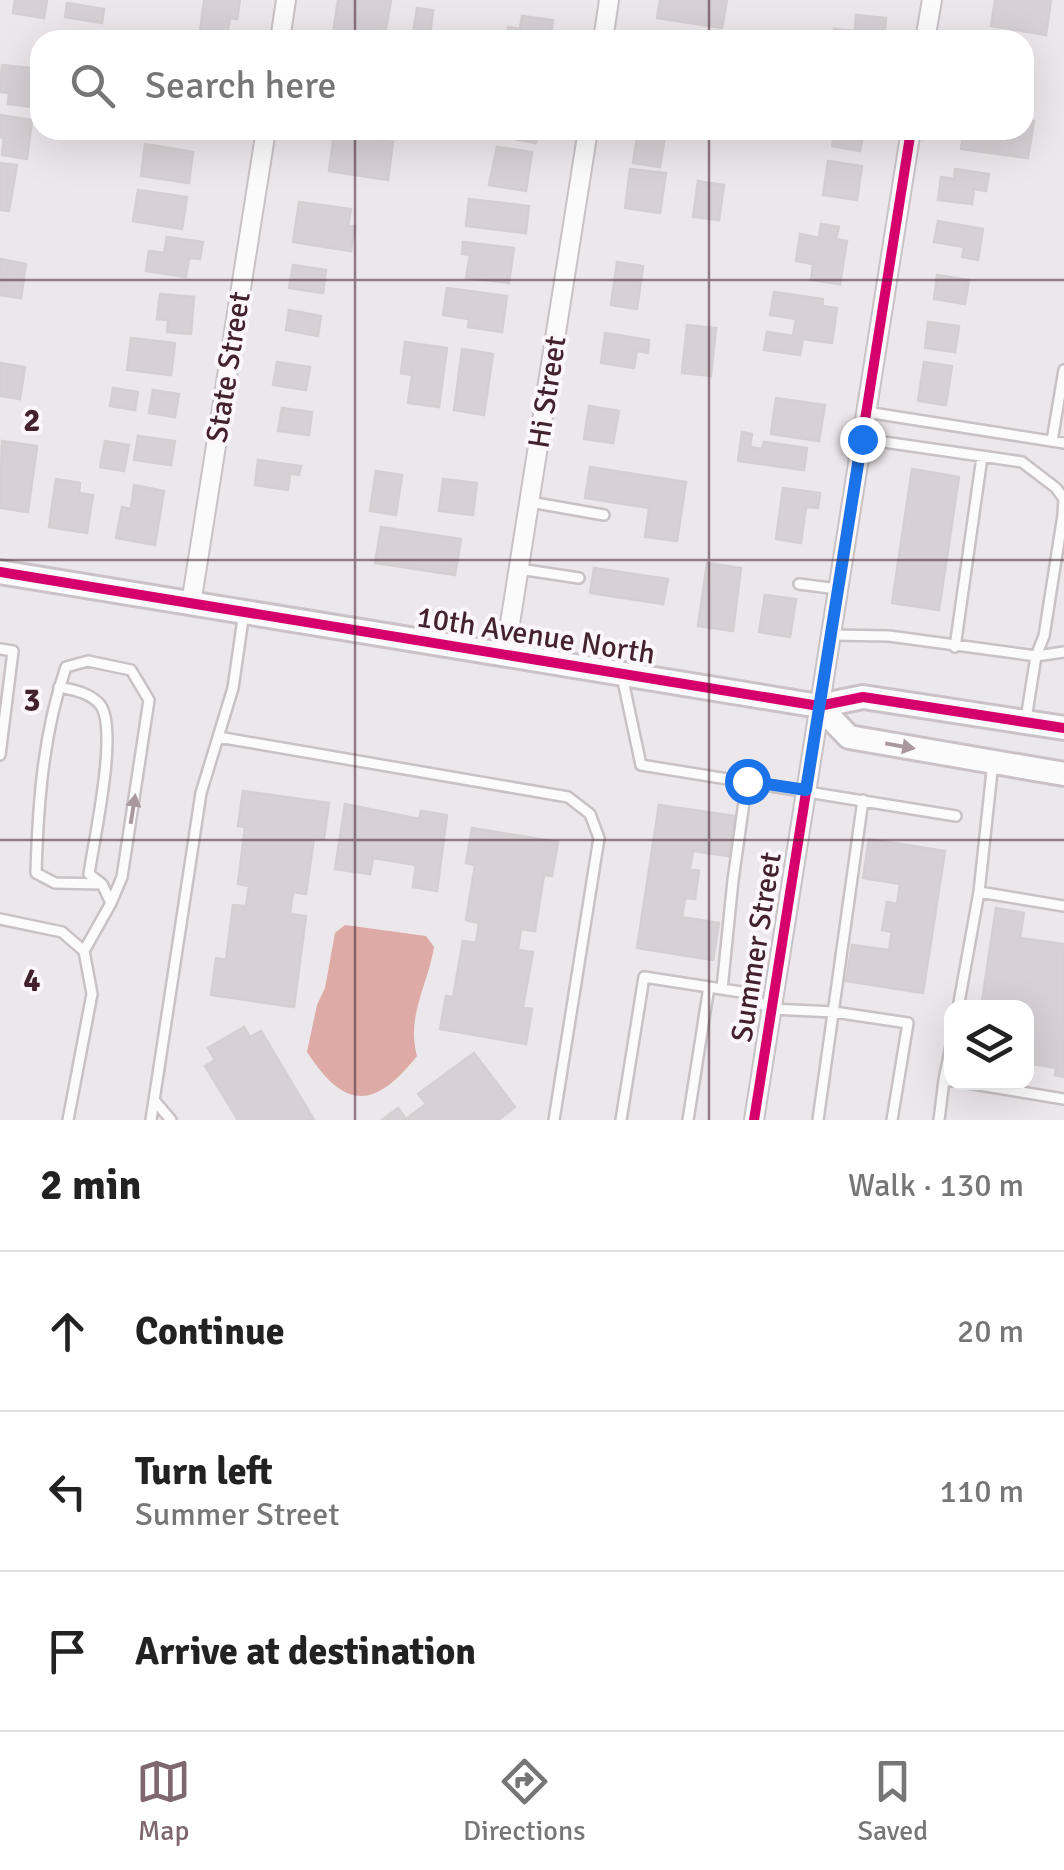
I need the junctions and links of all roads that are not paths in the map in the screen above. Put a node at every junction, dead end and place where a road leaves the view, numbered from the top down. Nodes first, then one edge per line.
1 (286, 0) edge
2 (609, 0) edge
3 (932, 0) edge
4 (282, 30) edge
5 (604, 30) edge
6 (927, 30) edge
7 (264, 140) edge
8 (586, 140) edge
9 (908, 140) edge
10 (1064, 370) edge
11 (866, 412) junction
12 (862, 439) junction
13 (1052, 441) junction
14 (1064, 443) edge
15 (982, 456) junction
16 (530, 502) junction
17 (604, 515) dead end
18 (519, 569) junction
19 (0, 572) edge
20 (578, 578) dead end
21 (1052, 578) junction
22 (1064, 580) edge
23 (798, 584) dead end
24 (838, 589) junction
25 (191, 604) junction
26 (244, 612) junction
27 (831, 634) junction
28 (956, 646) junction
29 (0, 649) edge
30 (1064, 652) edge
31 (506, 655) junction
32 (1036, 656) junction
33 (621, 674) junction
34 (59, 687) junction
35 (819, 706) junction
36 (1025, 722) junction
37 (1064, 728) edge
38 (218, 738) junction
39 (0, 756) edge
40 (994, 762) junction
41 (1064, 774) edge
42 (747, 781) junction
43 (806, 790) junction
44 (863, 800) junction
45 (956, 816) dead end
46 (102, 884) junction
47 (978, 892) junction
48 (110, 904) junction
49 (1064, 906) edge
50 (0, 918) edge
51 (84, 951) junction
52 (709, 987) junction
53 (722, 990) junction
54 (959, 1000) edge
55 (772, 1008) junction
56 (834, 1012) junction
57 (946, 1090) edge
58 (1009, 1090) edge
59 (1064, 1099) edge
60 (154, 1100) junction
61 (68, 1120) edge
62 (151, 1120) edge
63 (171, 1120) edge
64 (554, 1120) edge
65 (622, 1120) edge
66 (688, 1120) edge
67 (754, 1120) edge
68 (818, 1120) edge
69 (892, 1120) edge
70 (939, 1120) edge

1 - 4 street
2 - 5 street
3 - 6 street
7 - 25 street, State Street
8 - 16 street, Hi Street
9 - 11 street, Summer Street
10 - 13 lane
11 - 12 street, Summer Street
11 - 13 lane
12 - 15 lane
12 - 24 street, Summer Street
13 - 14 lane
15 - 21 lane
15 - 28 lane
16 - 17 lane
16 - 18 street, Hi Street
18 - 20 lane
18 - 31 street, Hi Street
19 - 25 street, 10th Avenue North
21 - 22 lane
21 - 32 lane
23 - 24 lane
24 - 27 street, Summer Street
25 - 26 street, 10th Avenue North
26 - 31 street, 10th Avenue North
26 - 38 lane
27 - 28 lane
27 - 35 street, Summer Street
28 - 32 lane
29 - 39 lane
30 - 32 lane
31 - 33 street, 10th Avenue North
32 - 36 lane
33 - 35 street, 10th Avenue North
33 - 42 lane
34 - 46 lane
34 - 46 lane
48 -> 34 lane
35 - 36 street, 10th Avenue North
35 -> 40 street
35 - 43 street, Summer Street
36 - 37 street, 10th Avenue North
38 - 60 lane
38 - 64 lane
40 - 41 street
40 - 47 lane
42 - 43 lane
42 - 53 lane
43 - 44 lane
43 - 55 street, Summer Street
44 - 45 lane
44 - 56 lane
46 - 48 lane
47 - 49 lane
47 - 54 lane
48 - 51 lane
50 - 51 lane
51 - 61 lane
52 - 53 lane
52 - 65 lane
52 - 66 lane
53 - 55 lane
55 - 56 lane
55 - 67 street, Summer Street
56 - 68 lane
56 - 69 lane
57 - 70 lane
58 - 59 lane
60 - 62 lane
60 - 63 lane

